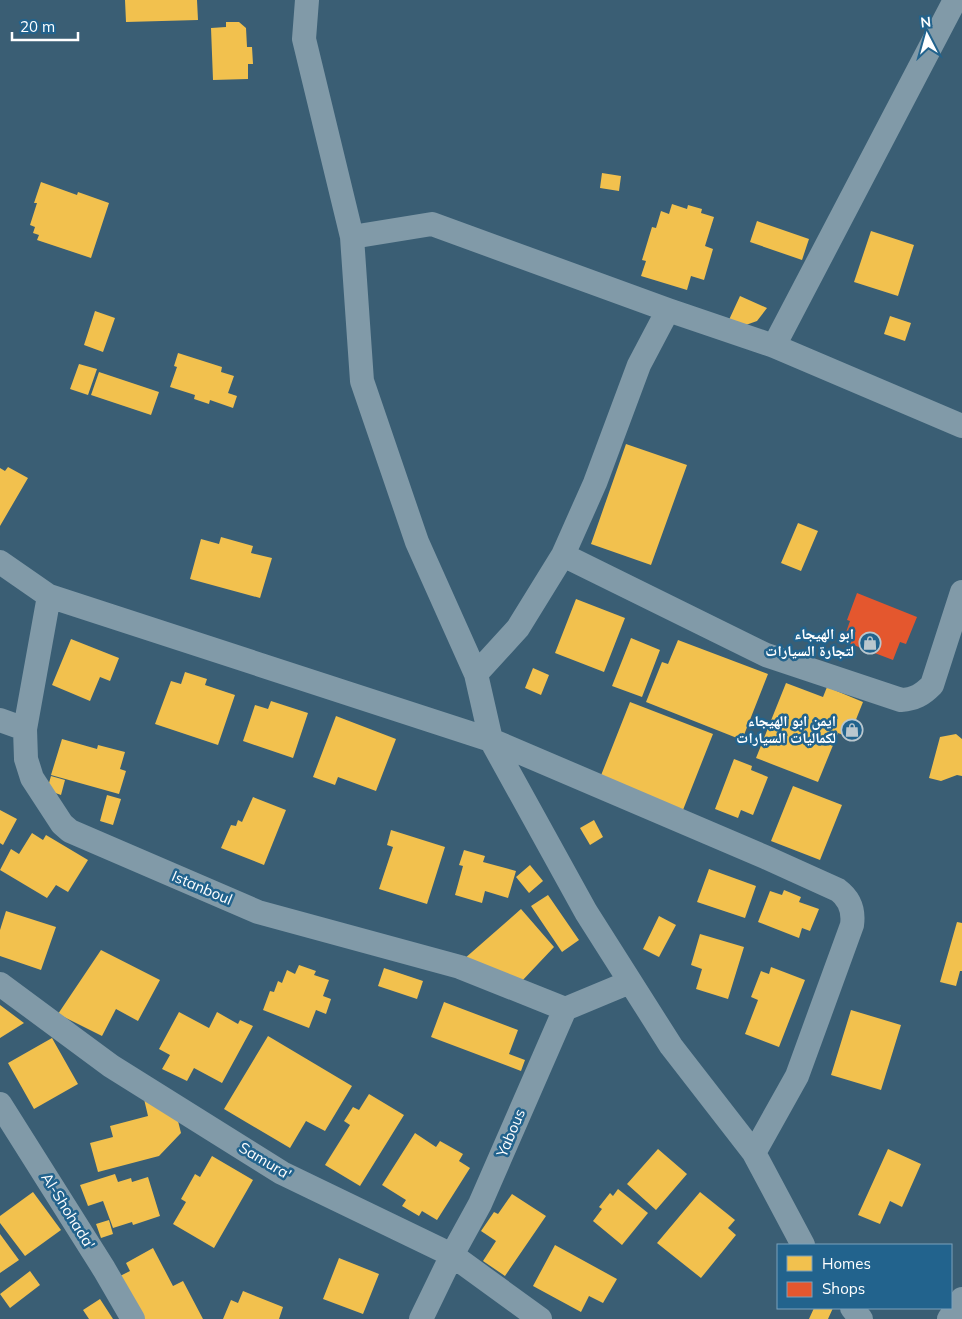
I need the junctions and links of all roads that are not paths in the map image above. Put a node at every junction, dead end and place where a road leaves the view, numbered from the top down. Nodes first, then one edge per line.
1 (307, 0) edge
2 (955, 0) edge
3 (352, 237) junction
4 (668, 310) junction
5 (774, 346) junction
6 (962, 426) edge
7 (563, 555) junction
8 (0, 562) edge
9 (962, 592) edge
10 (48, 596) junction
11 (476, 674) junction
12 (0, 720) edge
13 (25, 729) junction
14 (492, 740) junction
15 (630, 982) junction
16 (0, 984) edge
17 (564, 1009) junction
18 (0, 1104) edge
19 (754, 1154) junction
20 (802, 1244) edge
21 (452, 1255) junction
22 (962, 1299) edge
23 (853, 1309) edge
24 (133, 1319) edge
25 (421, 1319) edge
26 (540, 1319) edge
27 (861, 1319) edge
28 (949, 1319) edge

1 - 3 street
2 - 5 street
3 - 4 street
3 - 11 street
4 - 5 street
4 - 7 street
5 - 6 street
7 - 9 street
7 - 11 street
8 - 10 street
10 - 13 street, Istanboul
10 - 14 street
11 - 14 street
12 - 13 street
13 - 17 street, Istanboul
14 - 15 street
14 - 19 street
15 - 17 street
15 - 19 street
16 - 21 street, Samura'
17 - 21 street, Yabous
18 - 24 street, Al-Shohada'
19 - 20 street
21 - 25 street, Yabous
21 - 26 street, Samura'
22 - 28 street
23 - 27 street

